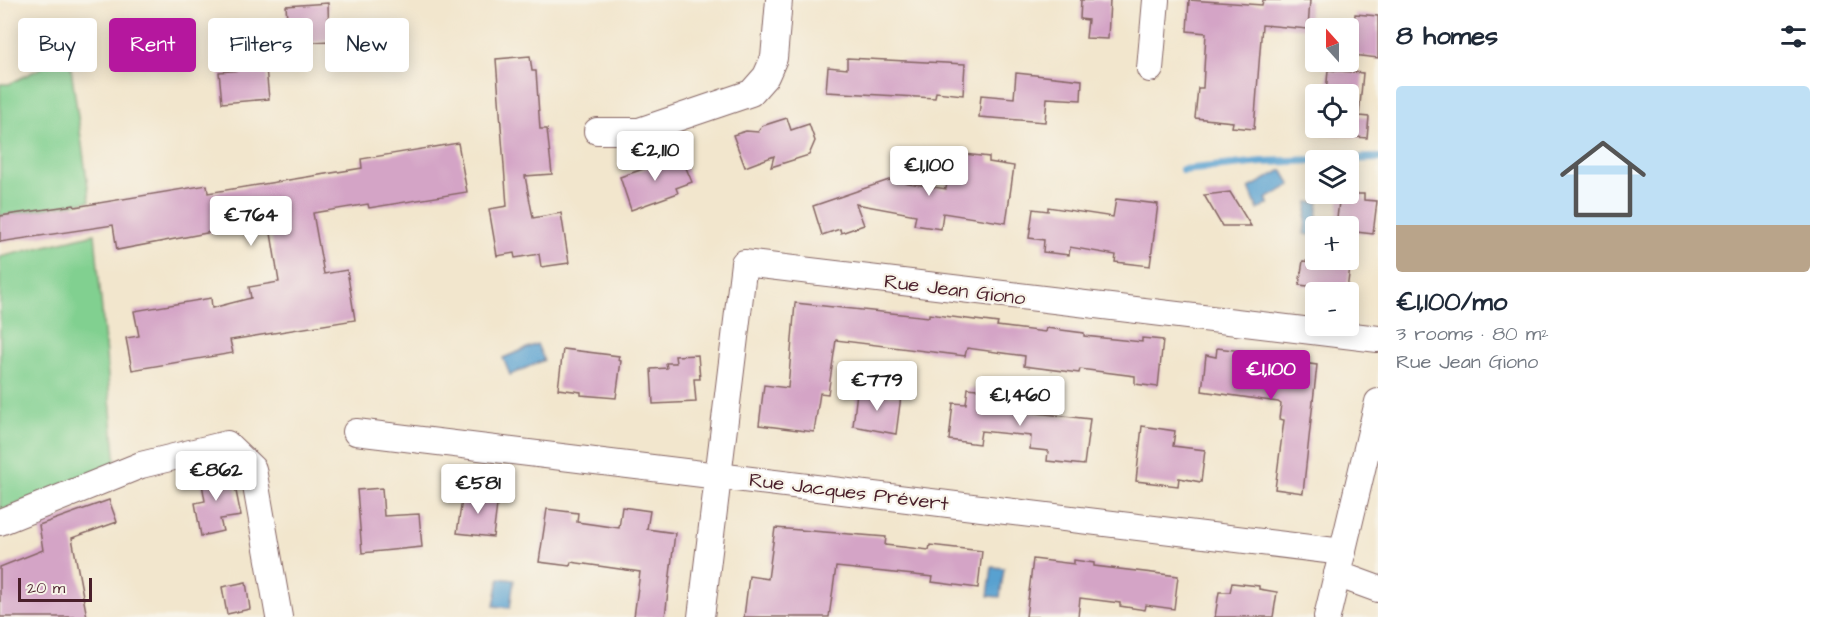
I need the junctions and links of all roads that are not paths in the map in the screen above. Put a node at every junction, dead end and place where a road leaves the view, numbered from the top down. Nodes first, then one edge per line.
1 (779, 0) edge
2 (1156, 0) edge
3 (1150, 69) dead end
4 (597, 131) dead end
5 (1378, 339) edge
6 (1378, 402) edge
7 (356, 432) dead end
8 (718, 474) junction
9 (0, 522) edge
10 (1340, 563) junction
11 (1378, 589) edge
12 (279, 617) edge
13 (701, 617) edge
14 (1327, 617) edge

1 - 4 street
2 - 3 street
5 - 8 street, Rue Jean Giono
6 - 10 street
7 - 8 street, Rue Jacques Prévert
8 - 10 street, Rue Jacques Prévert
8 - 13 street
9 - 12 street
10 - 11 street, Rue Jacques Prévert
10 - 14 street

